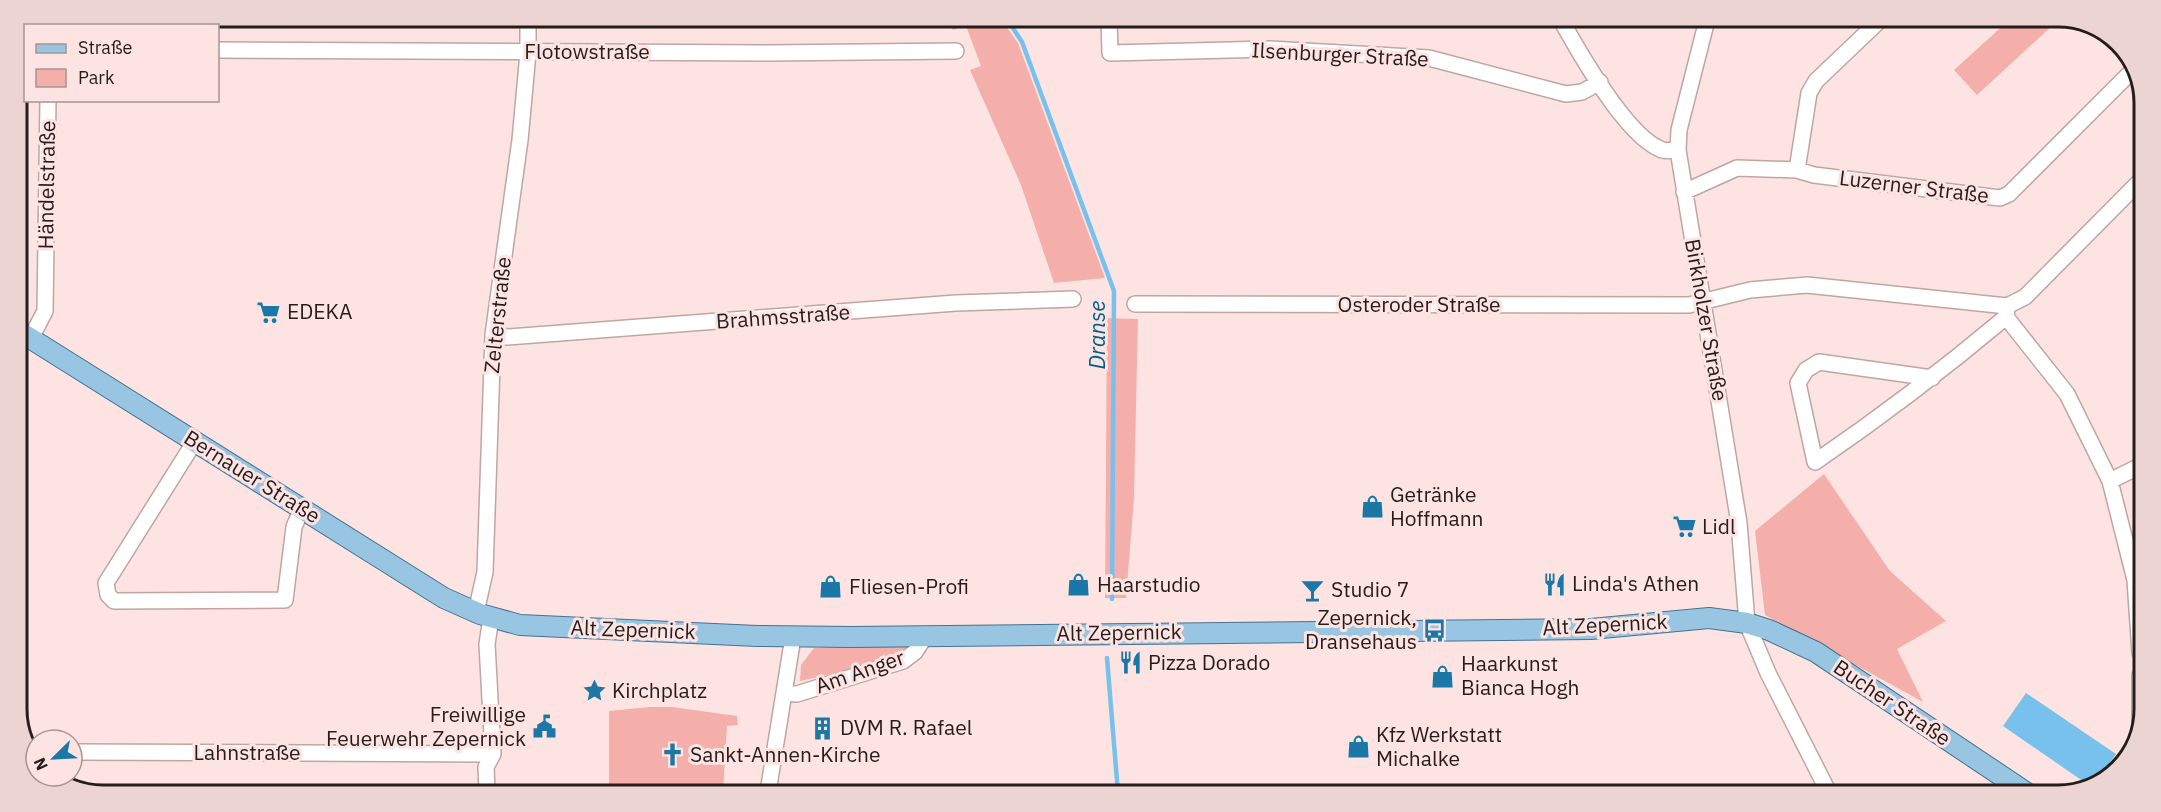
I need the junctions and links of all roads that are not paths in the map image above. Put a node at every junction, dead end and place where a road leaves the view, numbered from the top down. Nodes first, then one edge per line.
1 (528, 27) edge
2 (1109, 27) edge
3 (1565, 27) edge
4 (1705, 27) edge
5 (1873, 27) edge
6 (219, 50) edge
7 (956, 51) dead end
8 (528, 53) junction
9 (2128, 75) edge
10 (1600, 82) junction
11 (48, 102) edge
12 (1678, 150) junction
13 (1797, 170) junction
14 (2134, 187) edge
15 (1684, 192) junction
16 (1073, 299) dead end
17 (1704, 303) junction
18 (1135, 304) dead end
19 (2006, 312) junction
20 (27, 331) edge
21 (492, 335) junction
22 (27, 336) edge
23 (1932, 378) junction
24 (195, 441) junction
25 (2134, 469) edge
26 (2110, 481) junction
27 (302, 508) junction
28 (2134, 576) edge
29 (483, 615) junction
30 (1748, 622) junction
31 (926, 635) junction
32 (793, 637) junction
33 (785, 693) junction
34 (84, 752) edge
35 (493, 754) junction
36 (487, 785) edge
37 (769, 785) edge
38 (1825, 785) edge
39 (2016, 785) edge

1 - 8 street, Zelterstraße
2 - 10 street, Ilsenburger Straße
3 - 10 street
4 - 12 street, Birkholzer Straße
5 - 13 street
6 - 8 street, Flotowstraße
7 - 8 street, Flotowstraße
8 - 21 street, Zelterstraße
9 - 13 street, Luzerner Straße
10 - 12 street
11 - 20 street, Händelstraße
12 - 15 street, Birkholzer Straße
13 - 15 street, Luzerner Straße
14 - 19 street
15 - 17 street, Birkholzer Straße
16 - 21 street, Brahmsstraße
17 - 18 street, Osteroder Straße
17 - 19 street, Osteroder Straße
17 - 30 street, Birkholzer Straße
19 - 23 street
19 - 26 street
21 - 29 street, Zelterstraße
22 - 24 main road, Bernauer Straße
23 - 23 street
24 - 27 main road, Bernauer Straße
24 - 27 street
25 - 26 street
26 - 28 street
27 - 29 main road, Bernauer Straße
29 - 32 main road, Alt Zepernick
29 - 35 street, Zelterstraße
30 - 31 main road, Alt Zepernick
30 - 38 street, Birkholzer Straße
30 - 39 main road, Bucher Straße
31 - 32 main road, Alt Zepernick
31 - 33 street, Am Anger
32 - 33 street
33 - 37 street
34 - 35 street, Lahnstraße
35 - 36 street, Zelterstraße

